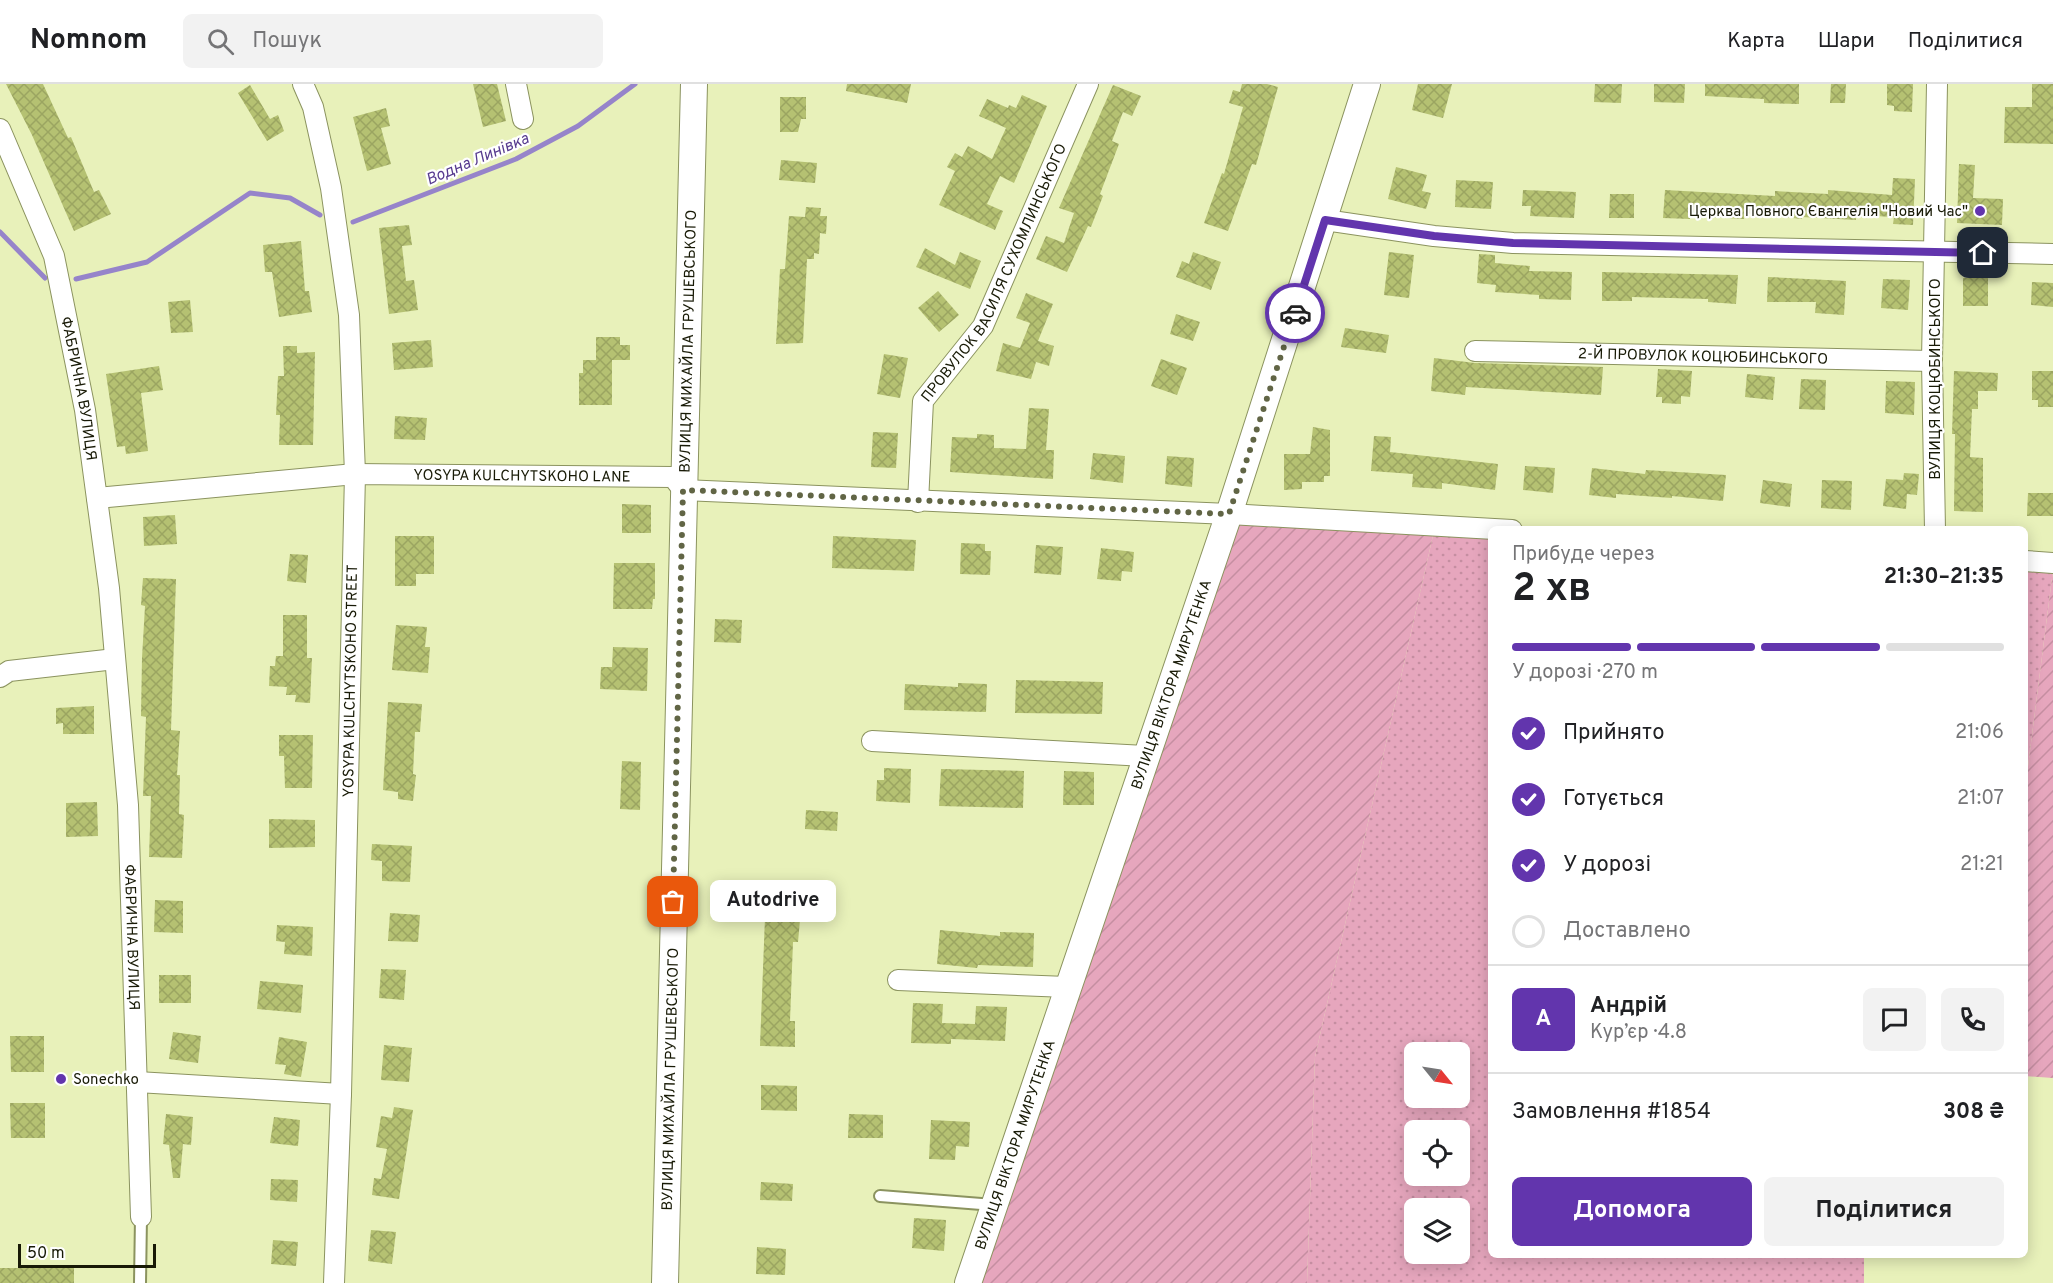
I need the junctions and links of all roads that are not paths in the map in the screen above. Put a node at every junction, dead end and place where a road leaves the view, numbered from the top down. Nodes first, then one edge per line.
1 (303, 84) edge
2 (516, 84) edge
3 (694, 84) edge
4 (1088, 84) edge
5 (1367, 84) edge
6 (1938, 84) edge
7 (523, 119) dead end
8 (0, 129) edge
9 (1325, 220) junction
10 (1935, 253) junction
11 (2053, 254) edge
12 (1475, 351) dead end
13 (1932, 361) junction
14 (355, 474) junction
15 (683, 490) junction
16 (97, 498) junction
17 (918, 502) junction
18 (1229, 514) junction
19 (1935, 526) edge
20 (1488, 529) edge
21 (2028, 561) edge
22 (2053, 563) edge
23 (115, 659) junction
24 (0, 677) edge
25 (872, 741) dead end
26 (1145, 756) junction
27 (898, 980) dead end
28 (1067, 987) junction
29 (137, 1083) junction
30 (341, 1094) junction
31 (880, 1196) dead end
32 (994, 1205) junction
33 (141, 1217) joint
34 (140, 1283) edge
35 (334, 1283) edge
36 (665, 1283) edge
37 (968, 1283) edge

1 - 14 street, YOSYPA KULCHYTSKOHO STREET
2 - 7 street
3 - 15 street, ВУЛИЦЯ МИХАЙЛА ГРУШЕВСЬКОГО
4 - 17 street, ПРОВУЛОК ВАСИЛЯ СУХОМЛИНСЬКОГО
5 - 9 street, ВУЛИЦЯ ВІКТОРА МИРУТЕНКА
6 - 10 street, ВУЛИЦЯ КОЦЮБИНСЬКОГО
8 - 16 street, ФАБРИЧНА ВУЛИЦЯ
9 - 10 street
9 - 18 street, ВУЛИЦЯ ВІКТОРА МИРУТЕНКА
10 - 11 street
10 - 13 street, ВУЛИЦЯ КОЦЮБИНСЬКОГО
12 - 13 street, 2-Й ПРОВУЛОК КОЦЮБИНСЬКОГО
13 - 19 street, ВУЛИЦЯ КОЦЮБИНСЬКОГО
14 - 15 street, YOSYPA KULCHYTSKOHO LANE
14 - 16 street
14 - 30 street, YOSYPA KULCHYTSKOHO STREET
15 - 17 street
15 - 36 street, ВУЛИЦЯ МИХАЙЛА ГРУШЕВСЬКОГО
16 - 23 street, ФАБРИЧНА ВУЛИЦЯ
17 - 18 street
18 - 20 street
18 - 26 street, ВУЛИЦЯ ВІКТОРА МИРУТЕНКА
21 - 22 street
23 - 24 street
23 - 29 street, ФАБРИЧНА ВУЛИЦЯ
25 - 26 street
26 - 28 street, ВУЛИЦЯ ВІКТОРА МИРУТЕНКА
27 - 28 street
28 - 32 street, ВУЛИЦЯ ВІКТОРА МИРУТЕНКА
29 - 30 street
29 - 33 street, ФАБРИЧНА ВУЛИЦЯ
30 - 35 street, YOSYPA KULCHYTSKOHO STREET
31 - 32 lane
32 - 37 street, ВУЛИЦЯ ВІКТОРА МИРУТЕНКА
33 - 34 lane

